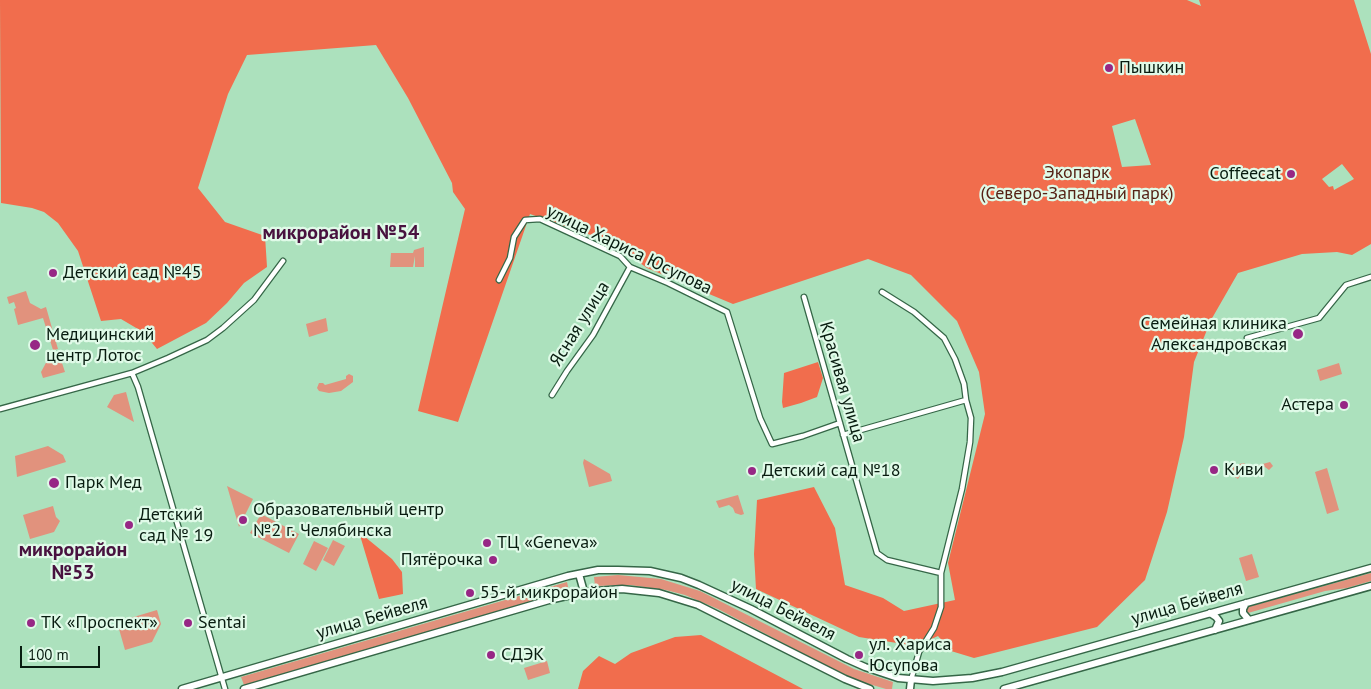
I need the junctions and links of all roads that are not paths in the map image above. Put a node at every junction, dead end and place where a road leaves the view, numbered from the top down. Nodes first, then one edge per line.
1 (283, 261) dead end
2 (630, 267) junction
3 (1371, 277) edge
4 (499, 280) dead end
5 (882, 292) dead end
6 (804, 298) dead end
7 (1247, 338) dead end
8 (132, 373) junction
9 (552, 395) dead end
10 (966, 400) junction
11 (0, 410) edge
12 (840, 423) junction
13 (843, 435) junction
14 (1371, 568) edge
15 (941, 573) junction
16 (580, 574) junction
17 (1371, 586) edge
18 (584, 592) junction
19 (1246, 602) junction
20 (1210, 613) junction
21 (1249, 620) junction
22 (1215, 630) junction
23 (222, 677) junction
24 (911, 680) junction
25 (182, 689) edge
26 (225, 689) edge
27 (244, 689) edge
28 (870, 689) edge
29 (910, 689) edge
30 (1004, 689) edge

1 - 8 street
2 - 4 street, улица Хариса Юсупова
2 - 9 street, Ясная улица
2 - 12 street, улица Хариса Юсупова
3 - 7 street
5 - 10 street
6 - 12 street, Красивая улица
8 - 11 street
8 - 23 street
10 - 13 street
10 - 15 street
12 - 13 street, Красивая улица
13 - 15 street, Красивая улица
14 - 19 main road, улица Бейвеля
15 - 24 street
16 - 18 main road
16 - 23 main road, улица Бейвеля
16 - 24 main road, улица Бейвеля
17 - 21 main road, улица Бейвеля
18 - 27 main road, улица Бейвеля
18 - 28 main road, улица Бейвеля
19 - 20 main road, улица Бейвеля
19 - 21 main road
20 - 22 main road
20 - 24 main road, улица Бейвеля
21 - 22 main road, улица Бейвеля
22 - 30 main road, улица Бейвеля
23 - 25 main road, улица Бейвеля
23 - 26 street
24 - 29 main road

